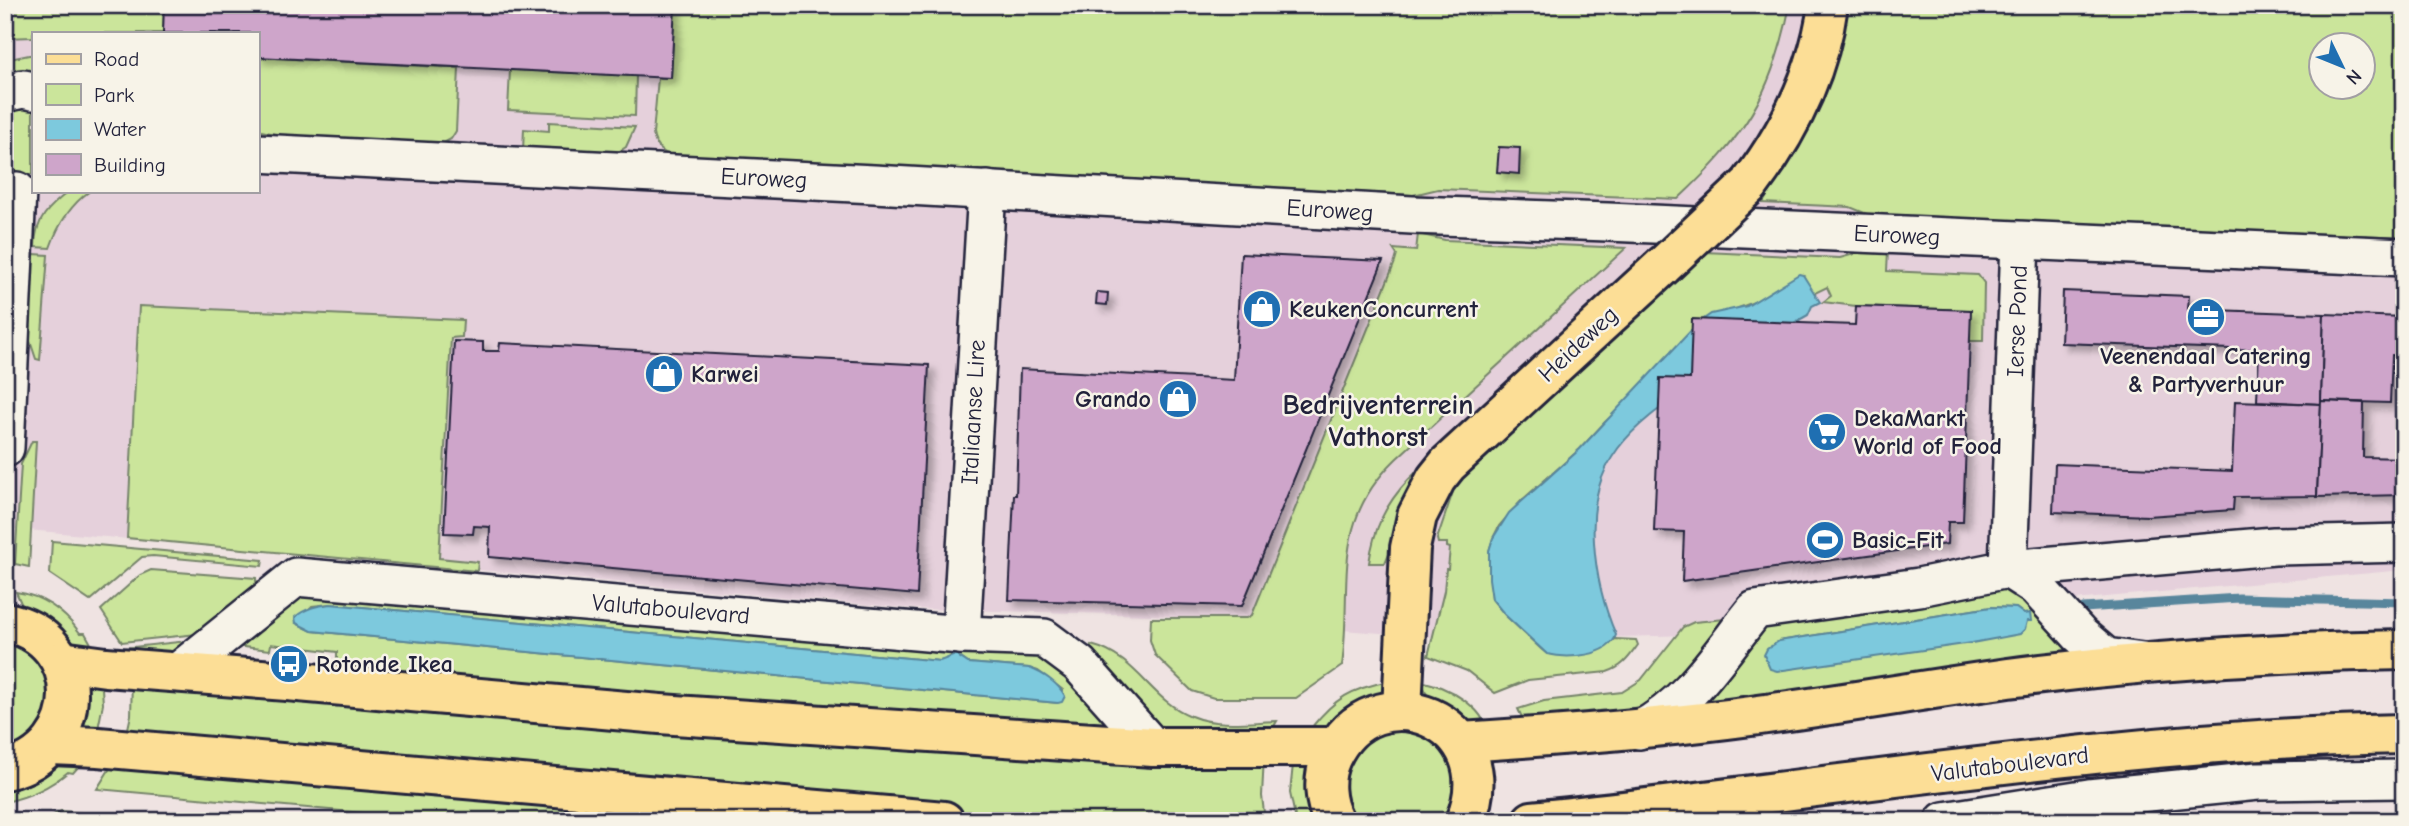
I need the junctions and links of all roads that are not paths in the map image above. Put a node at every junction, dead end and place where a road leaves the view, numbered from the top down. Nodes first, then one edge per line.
1 (1828, 5) edge
2 (32, 91) edge
3 (5, 93) edge
4 (259, 153) edge
5 (18, 189) edge
6 (987, 190) junction
7 (2020, 241) junction
8 (2404, 257) edge
9 (5, 448) edge
10 (2404, 543) edge
11 (2008, 569) junction
12 (5, 622) edge
13 (961, 635) junction
14 (2404, 650) edge
15 (61, 661) junction
16 (2148, 663) junction
17 (178, 672) junction
18 (1402, 710) junction
19 (1639, 730) junction
20 (2404, 734) edge
21 (1461, 743) junction
22 (51, 745) junction
23 (1153, 747) junction
24 (1336, 747) junction
25 (5, 771) edge
26 (2404, 779) edge
27 (1622, 816) edge
28 (944, 821) edge
29 (1334, 821) edge
30 (1465, 821) edge
31 (1532, 821) edge
32 (1944, 821) edge

1 - 18 main road, Heideweg, bridge
2 - 3 street
4 - 6 street, Euroweg
5 - 9 street
6 - 7 street, Euroweg
6 - 13 street, Italiaanse Lire
7 - 8 street, Euroweg
7 - 11 street, Ierse Pond
10 - 11 street
11 - 16 street
11 - 19 street
12 - 15 main road
13 - 17 street, Valutaboulevard
13 - 23 street, Valutaboulevard
14 - 16 main road
15 - 17 main road
15 - 22 main road
16 - 19 main road
17 - 23 main road
18 - 21 main road
18 - 24 main road
19 - 21 main road
20 - 27 main road, Valutaboulevard
21 - 30 main road
22 - 25 main road
22 - 28 main road
23 - 24 main road
24 - 29 main road
26 - 32 street, Valutaboulevard
27 - 31 main road, Valutaboulevard

